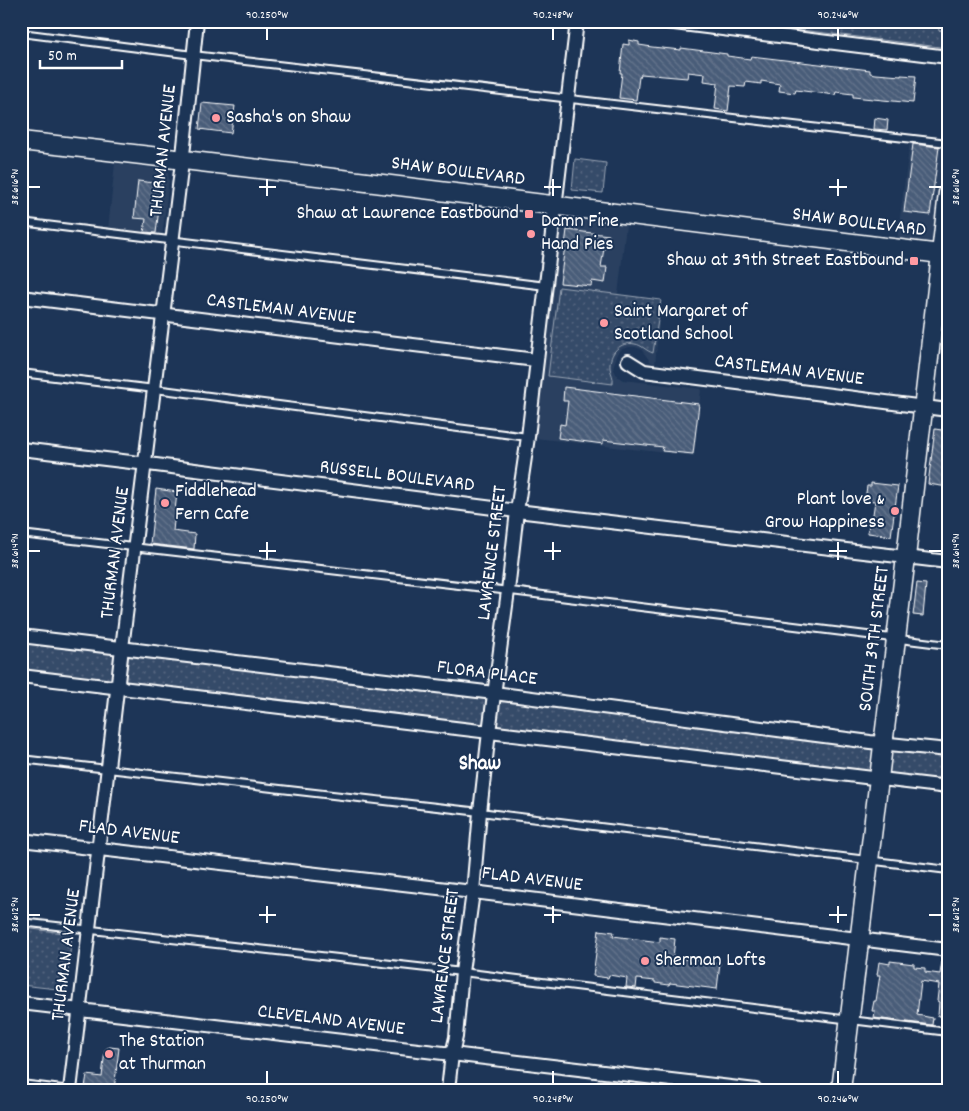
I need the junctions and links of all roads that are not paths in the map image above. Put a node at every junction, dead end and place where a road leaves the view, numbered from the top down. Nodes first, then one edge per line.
1 (197, 21) edge
2 (577, 21) edge
3 (658, 21) edge
4 (21, 33) edge
5 (193, 55) junction
6 (948, 57) edge
7 (568, 98) junction
8 (21, 141) edge
9 (948, 143) edge
10 (182, 160) junction
11 (948, 193) edge
12 (555, 205) junction
13 (21, 222) edge
14 (173, 241) junction
15 (944, 255) edge
16 (546, 286) junction
17 (21, 297) edge
18 (164, 314) junction
19 (536, 360) junction
20 (628, 361) dead end
21 (21, 373) edge
22 (155, 388) junction
23 (922, 407) junction
24 (948, 410) edge
25 (528, 437) junction
26 (21, 449) edge
27 (146, 464) junction
28 (517, 511) junction
29 (21, 534) edge
30 (136, 548) junction
31 (906, 557) junction
32 (948, 562) edge
33 (508, 591) junction
34 (21, 636) edge
35 (896, 639) junction
36 (948, 645) edge
37 (122, 648) junction
38 (21, 676) edge
39 (118, 688) junction
40 (494, 693) junction
41 (489, 732) junction
42 (883, 743) junction
43 (948, 750) edge
44 (21, 758) edge
45 (109, 769) junction
46 (879, 779) junction
47 (948, 787) edge
48 (480, 812) junction
49 (21, 840) edge
50 (99, 848) junction
51 (869, 860) junction
52 (948, 870) edge
53 (473, 892) junction
54 (21, 922) edge
55 (89, 930) junction
56 (859, 939) junction
57 (948, 950) edge
58 (462, 972) junction
59 (21, 1003) edge
60 (79, 1010) junction
61 (849, 1020) junction
62 (948, 1032) edge
63 (452, 1054) junction
64 (21, 1084) edge
65 (70, 1090) edge
66 (448, 1090) edge
67 (756, 1090) edge
68 (841, 1090) edge

1 - 5 street, THURMAN AVENUE
2 - 7 street, LAWRENCE STREET
3 - 6 street
4 - 5 lane
5 - 7 lane
5 - 10 street, THURMAN AVENUE
7 - 9 lane
7 - 12 street, LAWRENCE STREET
8 - 10 street, SHAW BOULEVARD
10 - 12 street, SHAW BOULEVARD
10 - 14 street, THURMAN AVENUE
11 - 15 street, SOUTH 39TH STREET
12 - 15 street, SHAW BOULEVARD
12 - 16 street, LAWRENCE STREET
13 - 14 lane
14 - 16 lane
14 - 18 street, THURMAN AVENUE
15 - 23 street, SOUTH 39TH STREET
16 - 19 street, LAWRENCE STREET
17 - 18 street, CASTLEMAN AVENUE
18 - 19 street, CASTLEMAN AVENUE
18 - 22 street, THURMAN AVENUE
19 - 25 street, LAWRENCE STREET
20 - 23 street, CASTLEMAN AVENUE
21 - 22 lane
22 - 25 lane
22 - 27 street, THURMAN AVENUE
23 - 24 street, CASTLEMAN AVENUE
23 - 31 street, SOUTH 39TH STREET
25 - 28 street, LAWRENCE STREET
26 - 27 street, RUSSELL BOULEVARD
27 - 28 street, RUSSELL BOULEVARD
27 - 30 street, THURMAN AVENUE
28 - 31 street, RUSSELL BOULEVARD
28 - 33 street, LAWRENCE STREET
29 - 30 lane
30 - 33 lane
30 - 37 street, THURMAN AVENUE
31 - 32 street, RUSSELL BOULEVARD
31 - 35 street, SOUTH 39TH STREET
33 - 35 lane
33 - 40 street, LAWRENCE STREET
34 - 37 street, FLORA PLACE
35 - 36 lane
35 - 42 street, SOUTH 39TH STREET
37 - 39 street, THURMAN AVENUE
37 - 40 street, FLORA PLACE
38 - 39 street
39 - 41 street
39 - 45 street, THURMAN AVENUE
40 - 41 street, LAWRENCE STREET
40 - 42 street, FLORA PLACE
41 - 46 street
41 - 48 street, LAWRENCE STREET
42 - 43 street, FLORA PLACE
42 - 46 street, SOUTH 39TH STREET
44 - 45 lane
45 - 48 lane
45 - 50 street, THURMAN AVENUE
46 - 47 street
46 - 51 street, SOUTH 39TH STREET
48 - 51 lane
48 - 53 street, LAWRENCE STREET
49 - 50 street, FLAD AVENUE
50 - 53 street, FLAD AVENUE
50 - 55 street, THURMAN AVENUE
51 - 52 lane
51 - 56 street, SOUTH 39TH STREET
53 - 56 street, FLAD AVENUE
53 - 58 street, LAWRENCE STREET
54 - 55 lane
55 - 58 lane
55 - 60 street, THURMAN AVENUE
56 - 57 street, FLAD AVENUE
56 - 61 street, SOUTH 39TH STREET
58 - 61 lane
58 - 63 street, LAWRENCE STREET
59 - 60 street, CLEVELAND AVENUE
60 - 63 street, CLEVELAND AVENUE
60 - 65 street, THURMAN AVENUE
61 - 62 lane
61 - 68 street, SOUTH 39TH STREET
63 - 66 street, LAWRENCE STREET
63 - 67 street, CLEVELAND AVENUE
64 - 65 lane

